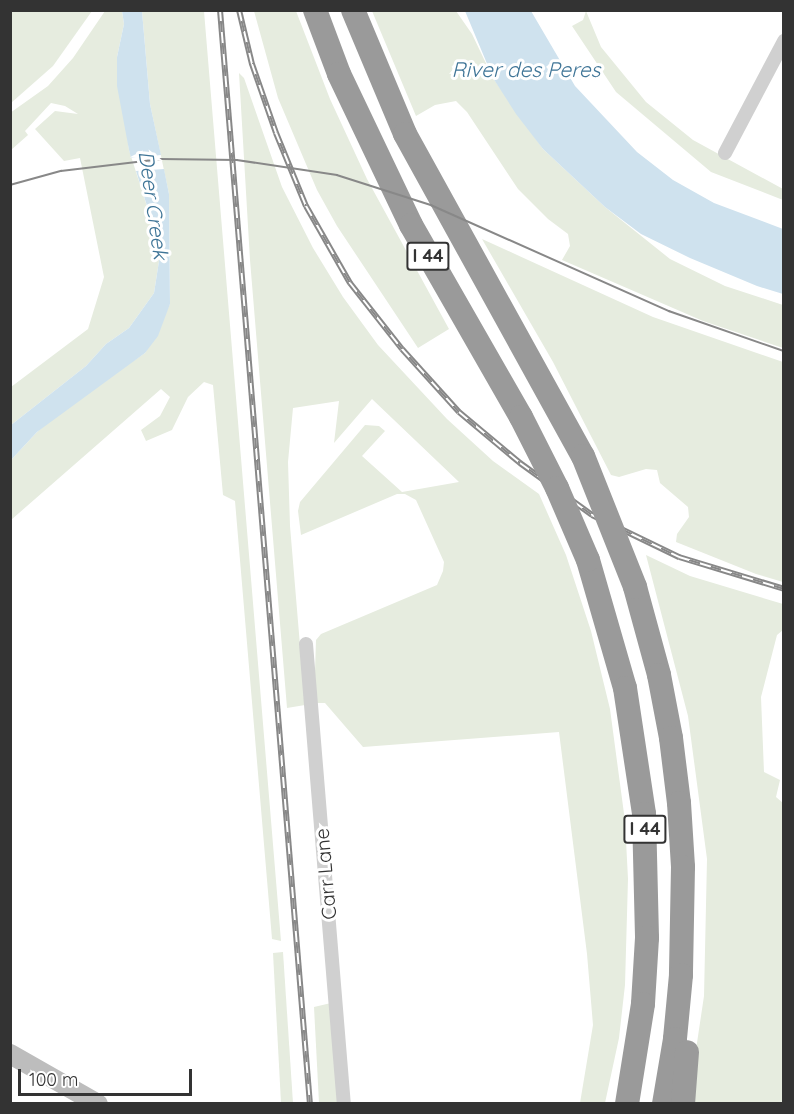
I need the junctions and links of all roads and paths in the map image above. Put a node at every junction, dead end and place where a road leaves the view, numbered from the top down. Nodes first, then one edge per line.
1 (315, 10) edge
2 (353, 10) edge
3 (783, 41) edge
4 (725, 153) dead end
5 (306, 644) dead end
6 (683, 938) junction
7 (10, 1053) edge
8 (98, 1104) edge
9 (344, 1104) edge
10 (627, 1104) edge
11 (664, 1104) edge
12 (683, 1104) edge

1 - 10 highway, I 44, bridge
2 - 6 highway, I 44, bridge
3 - 4 street
5 - 9 street, Carr Lane
6 - 11 highway, I 44
6 - 12 highway
7 - 8 main road

